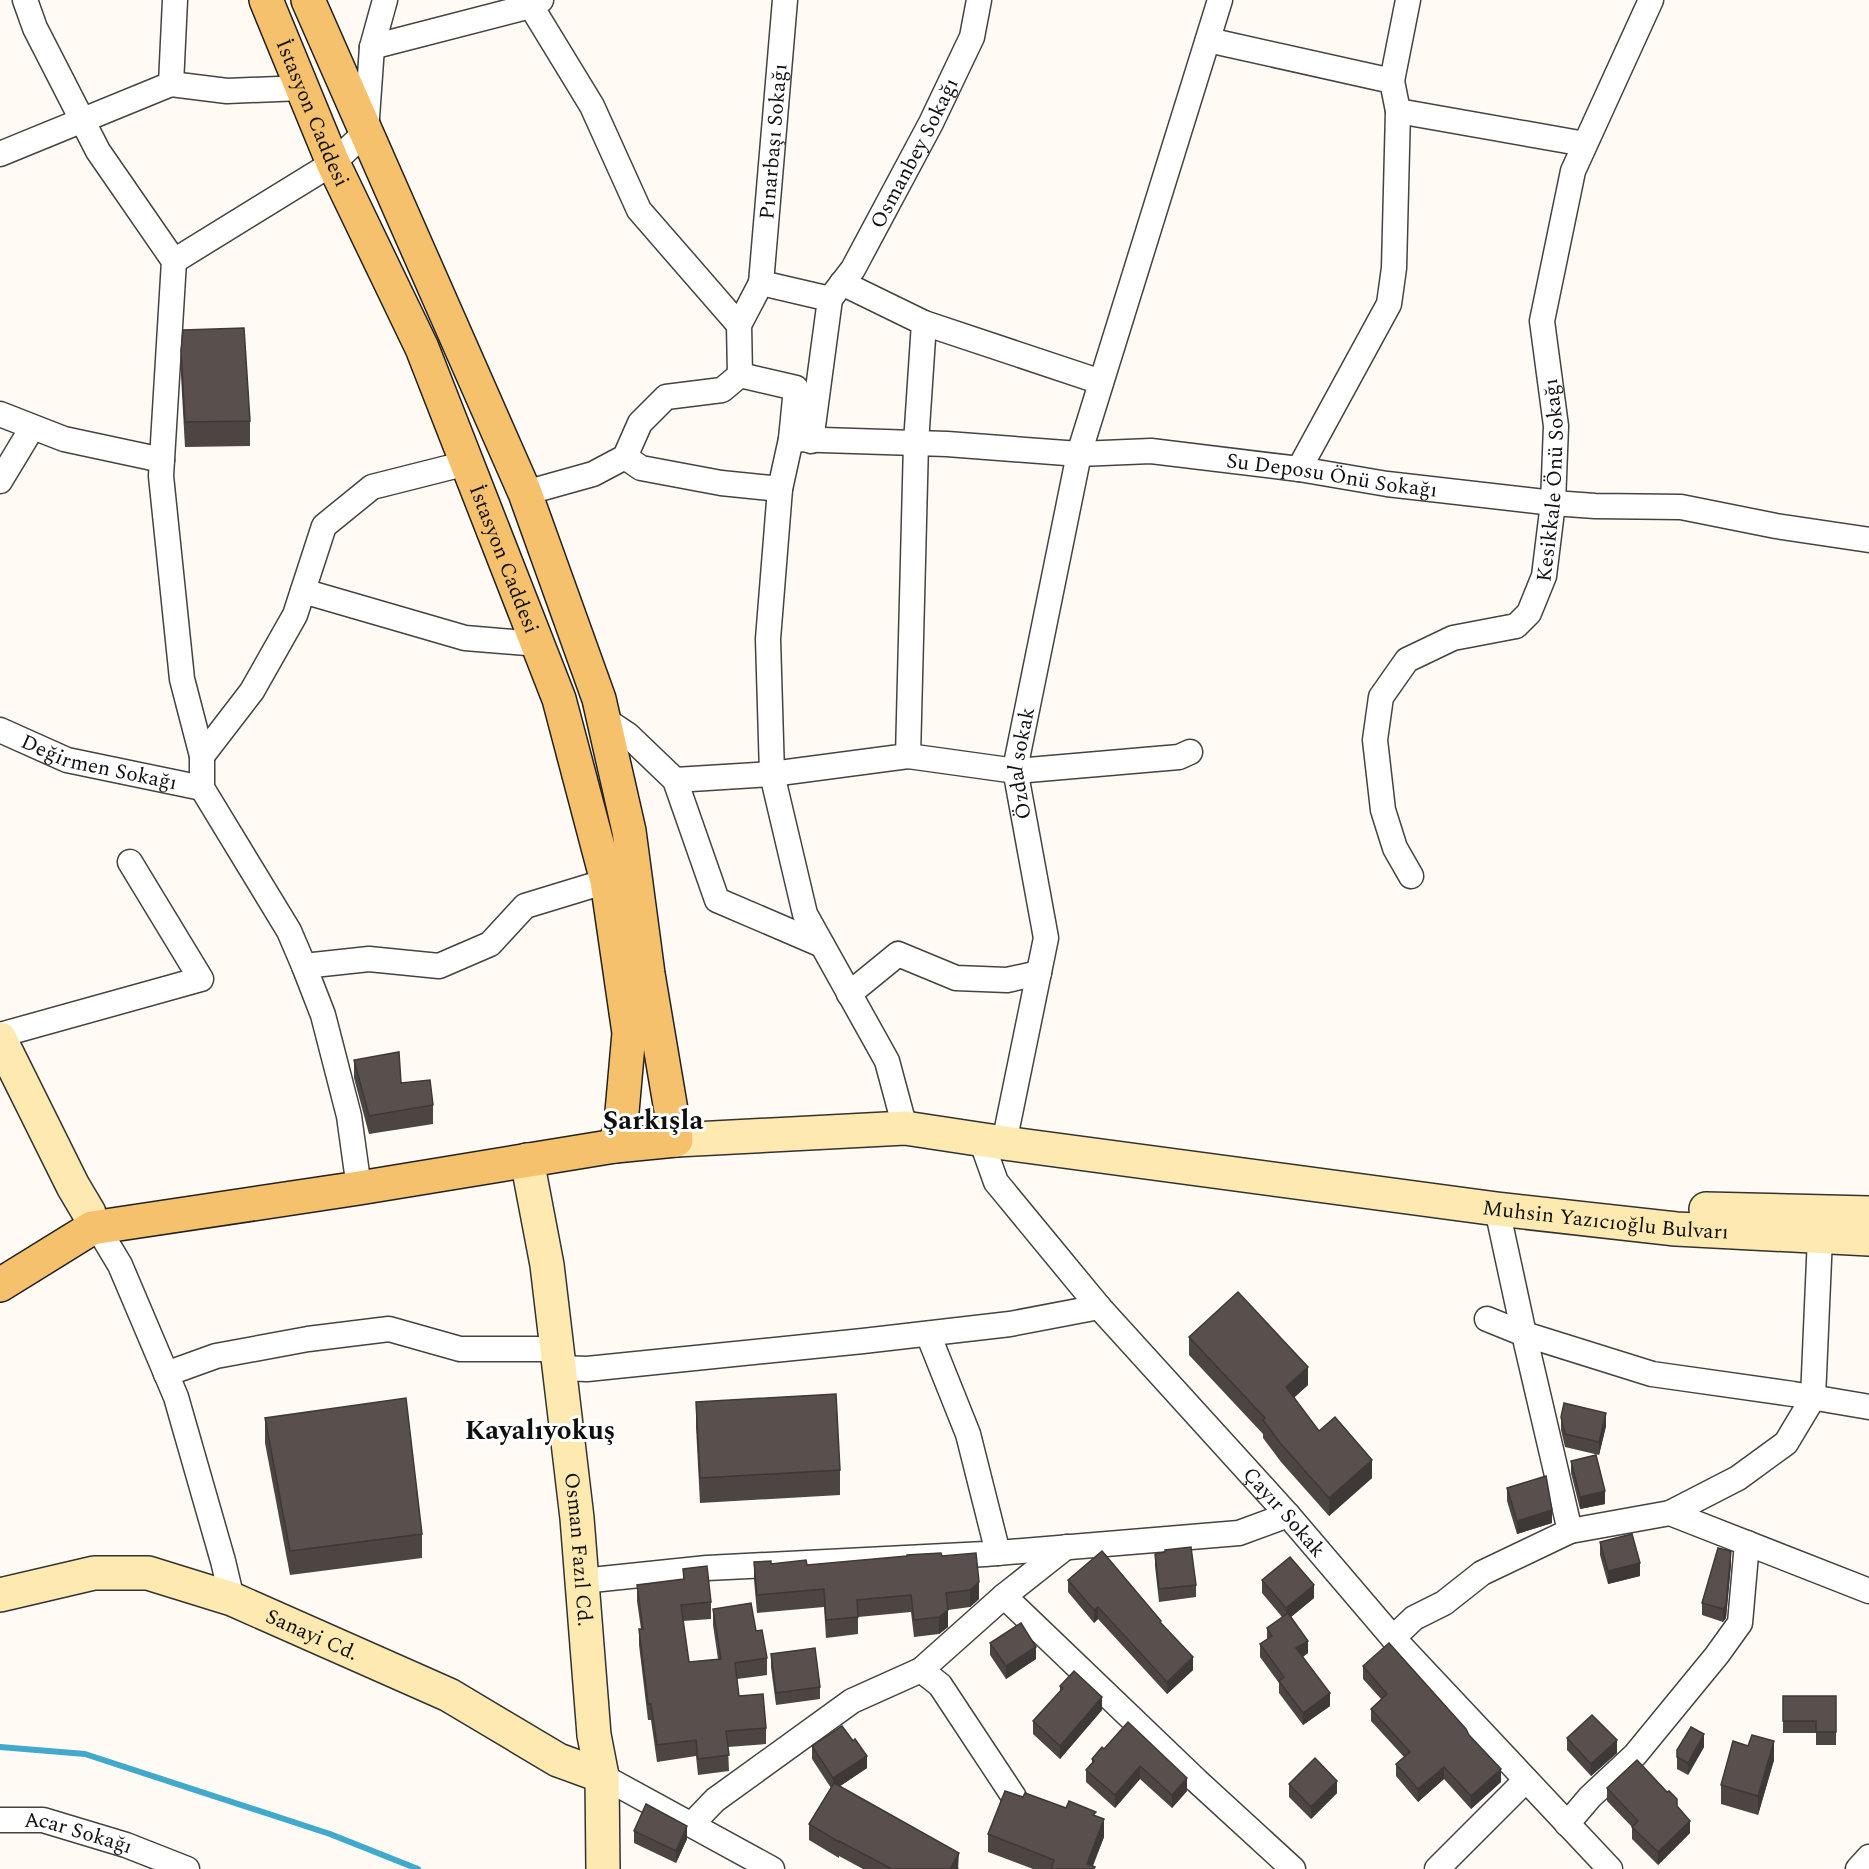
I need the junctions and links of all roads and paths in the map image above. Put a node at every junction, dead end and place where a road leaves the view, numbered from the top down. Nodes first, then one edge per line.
1 (25, 0) edge
2 (175, 0) edge
3 (266, 0) edge
4 (308, 0) edge
5 (386, 0) edge
6 (785, 0) edge
7 (979, 0) edge
8 (1220, 0) edge
9 (1408, 0) edge
10 (1651, 0) edge
11 (536, 3) edge
12 (1208, 40) junction
13 (372, 47) junction
14 (1392, 81) junction
15 (171, 84) junction
16 (303, 88) junction
17 (1398, 111) junction
18 (83, 122) junction
19 (366, 132) junction
20 (1585, 144) junction
21 (0, 154) edge
22 (333, 163) junction
23 (174, 261) junction
24 (761, 283) junction
25 (836, 291) junction
26 (924, 323) junction
27 (739, 325) junction
28 (740, 375) junction
29 (1101, 382) junction
30 (0, 414) edge
31 (32, 428) junction
32 (801, 440) junction
33 (916, 443) junction
34 (1078, 454) junction
35 (625, 457) junction
36 (162, 460) junction
37 (467, 463) junction
38 (1299, 469) junction
39 (0, 481) edge
40 (780, 489) junction
41 (525, 493) junction
42 (1553, 503) junction
43 (1869, 540) edge
44 (303, 591) junction
45 (538, 644) junction
46 (604, 720) junction
47 (0, 730) edge
48 (1190, 752) dead end
49 (202, 756) junction
50 (908, 756) junction
51 (1016, 771) junction
52 (772, 774) junction
53 (675, 780) junction
54 (202, 788) junction
55 (129, 862) dead end
56 (1411, 876) dead end
57 (607, 881) junction
58 (822, 945) junction
59 (304, 966) junction
60 (1039, 973) junction
61 (849, 994) junction
62 (0, 1037) edge
63 (904, 1128) junction
64 (676, 1140) junction
65 (993, 1142) junction
66 (615, 1146) junction
67 (527, 1160) junction
68 (359, 1188) junction
69 (1497, 1209) junction
70 (1869, 1213) edge
71 (94, 1220) junction
72 (1820, 1237) junction
73 (1869, 1239) edge
74 (0, 1285) edge
75 (1099, 1307) junction
76 (1487, 1319) dead end
77 (928, 1334) junction
78 (1524, 1334) junction
79 (558, 1359) junction
80 (166, 1374) junction
81 (1813, 1398) junction
82 (1869, 1407) edge
83 (1670, 1513) junction
84 (1288, 1515) junction
85 (1570, 1530) junction
86 (1747, 1543) junction
87 (1066, 1547) junction
88 (998, 1553) junction
89 (582, 1581) junction
90 (1869, 1591) edge
91 (0, 1595) edge
92 (1004, 1596) junction
93 (232, 1599) junction
94 (1393, 1638) junction
95 (921, 1670) junction
96 (602, 1776) junction
97 (1526, 1780) junction
98 (1014, 1797) edge
99 (0, 1820) edge
100 (692, 1824) junction
101 (1567, 1824) junction
102 (126, 1845) junction
103 (1869, 1857) edge
104 (127, 1869) edge
105 (187, 1869) edge
106 (603, 1869) edge
107 (772, 1869) edge
108 (1293, 1869) edge
109 (1437, 1869) edge
110 (1610, 1869) edge
111 (1858, 1869) edge

1 - 18 street
2 - 15 street
3 - 16 main road, İstasyon Caddesi
4 - 19 main road, İstasyon Caddesi
5 - 13 street
6 - 24 street, Pınarbaşı Sokağı
7 - 25 street, Osmanbey Sokağı
8 - 12 street, Özdal sokak
9 - 14 street
10 - 20 street, Kesikkale Önü Sokağı
11 - 13 street
11 - 27 street
12 - 14 street
12 - 29 street, Özdal sokak
13 - 19 street
14 - 17 street
15 - 16 street
15 - 18 street
16 - 22 main road, İstasyon Caddesi
17 - 20 street
17 - 38 street
18 - 21 street
18 - 23 street
19 - 22 street
19 - 41 main road, İstasyon Caddesi
20 - 42 street, Kesikkale Önü Sokağı
22 - 23 street
22 - 37 main road, İstasyon Caddesi
23 - 36 street
24 - 25 street
24 - 27 street
25 - 26 street
25 - 32 street
26 - 29 street
26 - 33 street
27 - 28 street
28 - 32 street
28 - 35 street
29 - 34 street, Özdal sokak
30 - 31 street
31 - 36 street
31 - 39 street
32 - 33 street, Su Deposu Önü Sokağı
32 - 40 street
33 - 34 street, Su Deposu Önü Sokağı
33 - 50 street
34 - 38 street, Su Deposu Önü Sokağı
34 - 51 street, Özdal sokak
35 - 40 street
35 - 41 street
36 - 49 street
37 - 44 street
37 - 45 main road, İstasyon Caddesi
38 - 42 street, Su Deposu Önü Sokağı
40 - 52 street
41 - 46 main road, İstasyon Caddesi
42 - 43 street, Su Deposu Önü Sokağı
42 - 56 street, Kesikkale Önü Sokağı
44 - 45 street
44 - 49 street
45 - 57 main road, İstasyon Caddesi
46 - 53 street
46 - 64 main road, İstasyon Caddesi
47 - 54 street, Değirmen Sokağı
48 - 51 street
49 - 54 street
50 - 51 street
50 - 52 street
51 - 60 street, Özdal sokak
52 - 53 street
52 - 58 street
53 - 58 street
54 - 59 street
55 - 62 street
57 - 59 street
57 - 66 main road, İstasyon Caddesi
58 - 61 street
59 - 68 street
60 - 61 street
60 - 65 street, Özdal sokak
61 - 63 street
62 - 71 main road
63 - 64 main road
63 - 65 main road
64 - 66 main road
65 - 69 main road
65 - 75 street, Çayır Sokak
66 - 67 main road
67 - 68 main road
67 - 79 main road, Osman Fazıl Cd.
68 - 71 main road
69 - 70 main road, Muhsin Yazıcıoğlu Bulvarı
69 - 72 main road, Muhsin Yazıcıoğlu Bulvarı
69 - 78 street
71 - 74 main road
71 - 80 street
72 - 73 main road, Muhsin Yazıcıoğlu Bulvarı
72 - 81 street
75 - 77 street
75 - 84 street, Çayır Sokak
76 - 78 street
77 - 79 street
77 - 88 street
78 - 81 street
78 - 85 street
79 - 80 street
79 - 89 main road, Osman Fazıl Cd.
80 - 93 street
81 - 82 street
81 - 83 street
83 - 85 street
83 - 86 street
84 - 87 street
84 - 94 street, Çayır Sokak
85 - 94 street
86 - 90 street
86 - 101 street
87 - 88 street
87 - 92 street
88 - 89 street
89 - 96 main road, Osman Fazıl Cd.
91 - 93 main road, Sanayi Cd.
92 - 95 street
92 - 108 street
93 - 96 main road, Sanayi Cd.
94 - 97 street, Çayır Sokak
95 - 98 street
95 - 100 street
96 - 100 street
96 - 106 main road, Osman Fazıl Cd.
97 - 101 street, Çayır Sokak
97 - 109 street
99 - 102 street, Acar Sokağı
100 - 107 street
101 - 110 street, Çayır Sokak
102 - 104 street
102 - 105 street, Acar Sokağı
103 - 111 street

